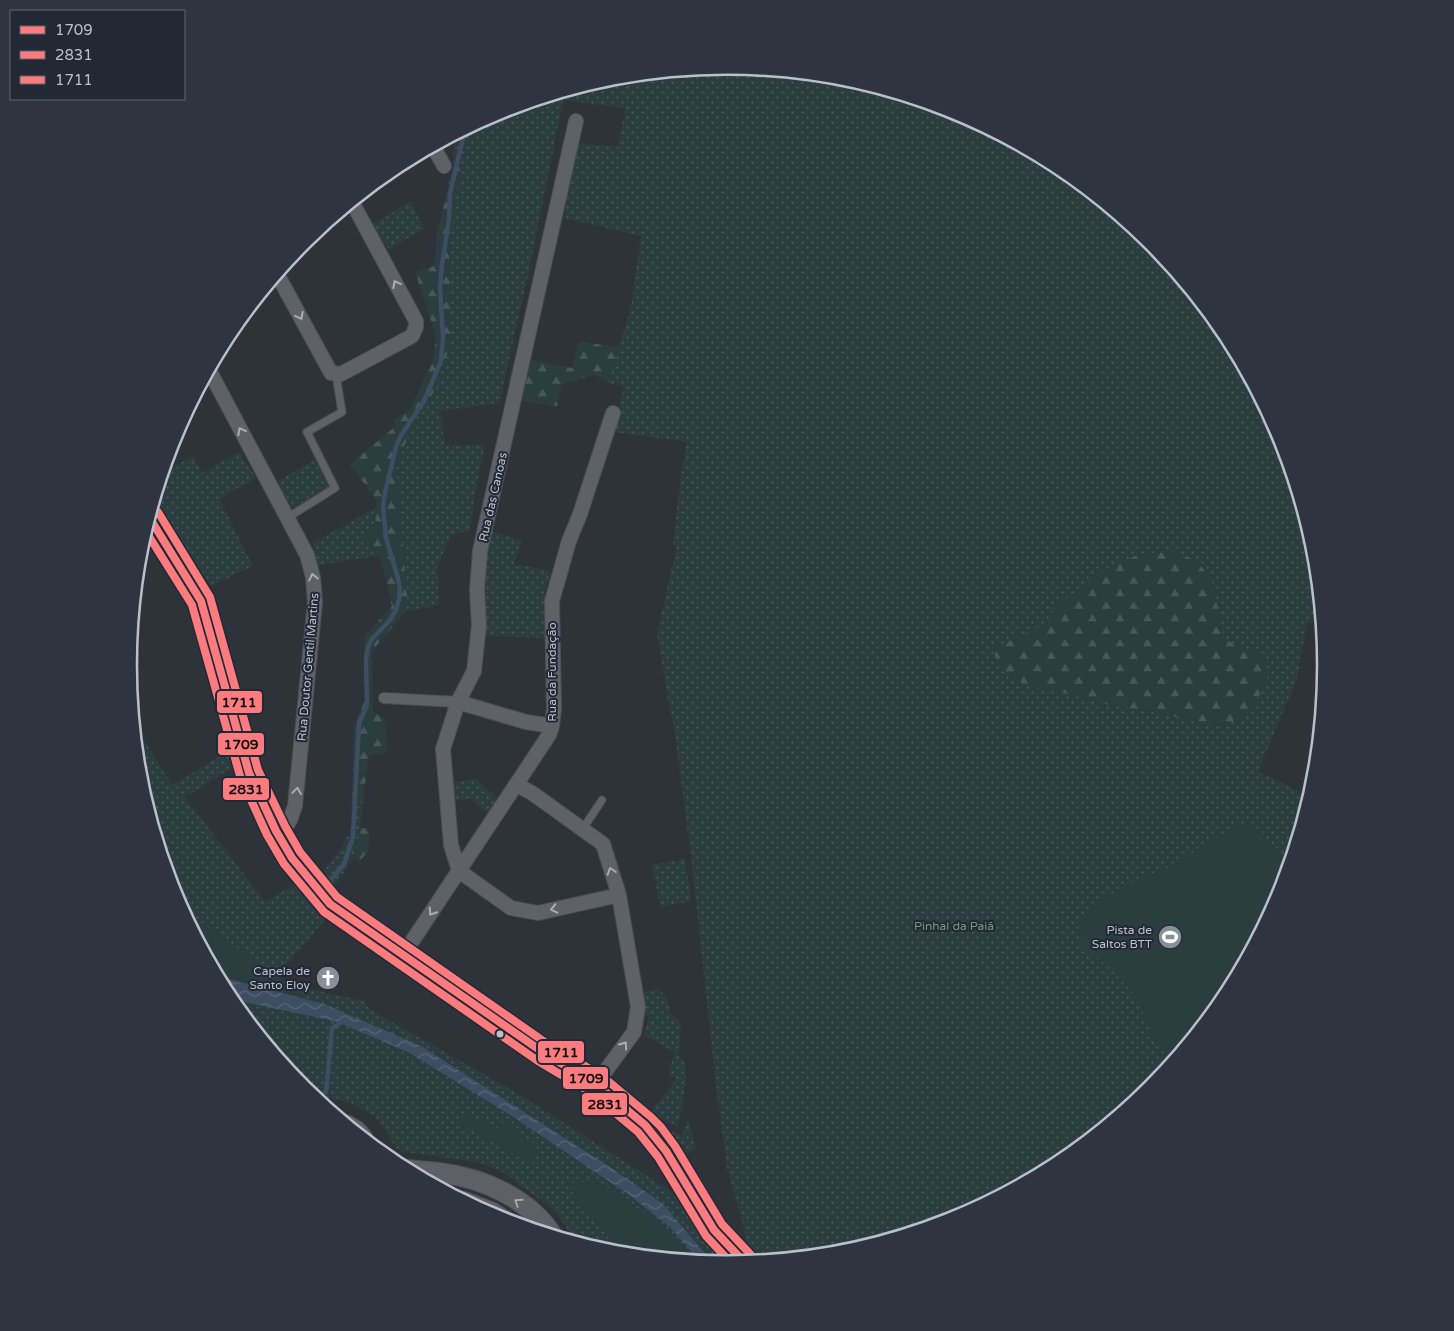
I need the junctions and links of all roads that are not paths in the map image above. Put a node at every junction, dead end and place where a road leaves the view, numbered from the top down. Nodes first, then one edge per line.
1 (576, 122) dead end
2 (436, 152) edge
3 (444, 166) dead end
4 (355, 208) edge
5 (280, 280) edge
6 (336, 374) junction
7 (212, 376) edge
8 (613, 413) dead end
9 (287, 518) junction
10 (154, 525) edge
11 (384, 698) dead end
12 (458, 702) junction
13 (552, 726) junction
14 (517, 785) junction
15 (602, 800) dead end
16 (582, 830) junction
17 (276, 831) junction
18 (459, 871) junction
19 (619, 895) junction
20 (403, 955) junction
21 (596, 1084) junction
22 (422, 1171) edge
23 (549, 1228) edge
24 (738, 1256) edge

1 - 12 street, Rua das Canoas
2 - 3 street
6 -> 4 street
5 -> 6 street
6 - 9 lane
9 -> 7 street, Rua Doutor Gentil Martins
8 - 13 street, Rua da Fundação
17 -> 9 street, Rua Doutor Gentil Martins
10 - 17 main road
11 - 12 street
12 - 13 street
12 - 18 street, Rua das Canoas
13 - 14 street, Rua da Fundação
14 - 16 street
14 - 18 street, Rua da Fundação
15 - 16 lane
19 -> 16 street
17 - 20 main road
19 -> 18 street
18 -> 20 street, Rua da Fundação
21 -> 19 street
20 - 21 main road
21 - 24 main road
23 -> 22 main road

